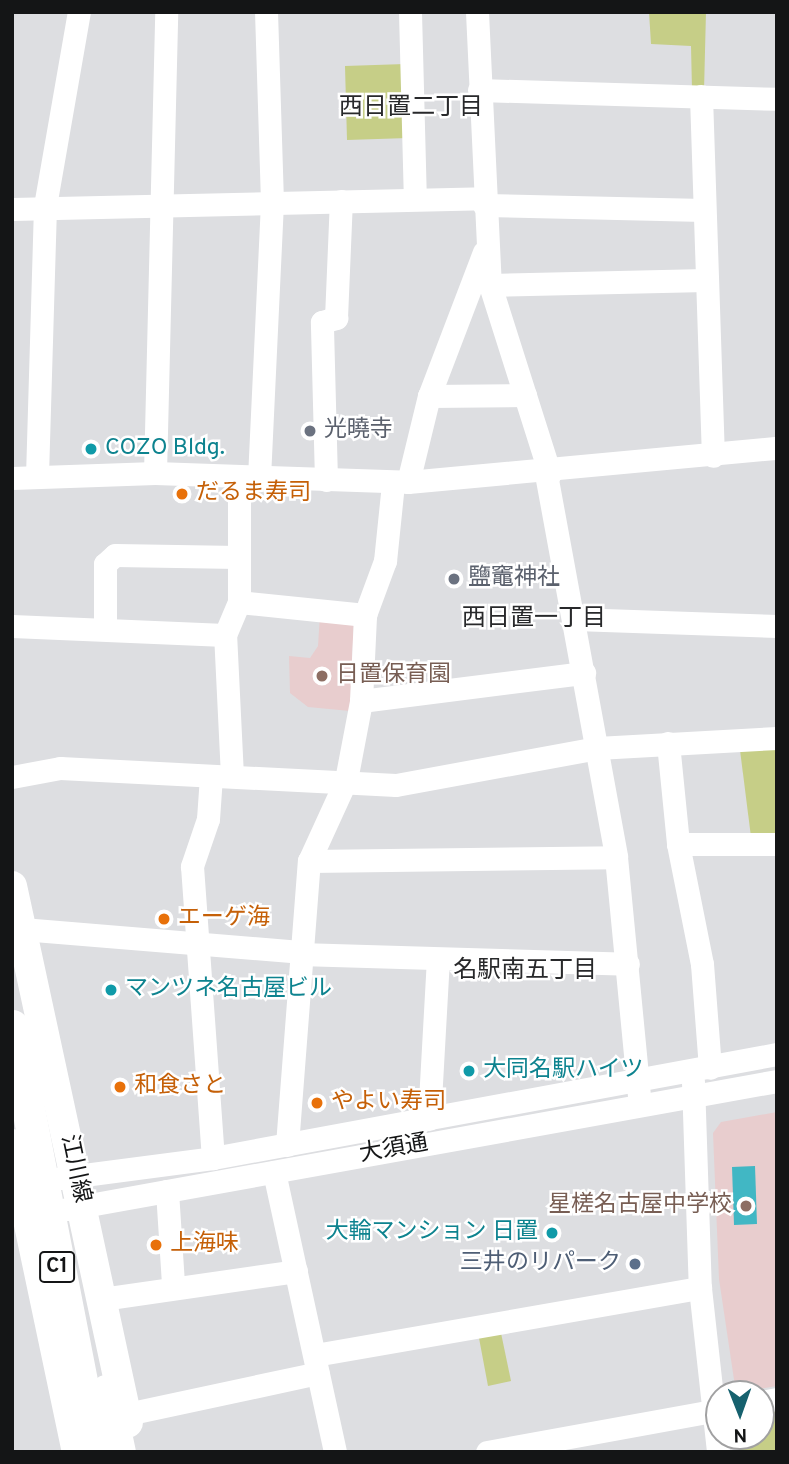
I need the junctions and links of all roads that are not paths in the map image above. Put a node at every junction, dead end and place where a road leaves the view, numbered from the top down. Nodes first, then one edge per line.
1 (79, 12) edge
2 (166, 12) edge
3 (266, 12) edge
4 (410, 12) edge
5 (477, 12) edge
6 (479, 90) junction
7 (701, 96) junction
8 (777, 99) edge
9 (415, 199) junction
10 (341, 201) junction
11 (484, 201) junction
12 (157, 202) junction
13 (272, 202) junction
14 (45, 206) junction
15 (12, 209) edge
16 (704, 210) junction
17 (485, 249) junction
18 (706, 280) junction
19 (490, 285) junction
20 (525, 394) junction
21 (429, 396) junction
22 (777, 448) edge
23 (713, 456) junction
24 (155, 473) junction
25 (548, 474) junction
26 (37, 476) junction
27 (249, 477) junction
28 (12, 478) edge
29 (326, 480) junction
30 (400, 483) junction
31 (238, 557) junction
32 (239, 602) junction
33 (365, 615) junction
34 (575, 619) junction
35 (12, 626) edge
36 (777, 626) edge
37 (105, 627) junction
38 (225, 635) junction
39 (584, 674) junction
40 (361, 701) junction
41 (777, 738) edge
42 (668, 743) junction
43 (597, 748) junction
44 (221, 776) junction
45 (12, 778) edge
46 (346, 780) junction
47 (678, 844) junction
48 (777, 844) edge
49 (616, 857) junction
50 (309, 861) junction
51 (12, 886) edge
52 (23, 929) junction
53 (195, 942) junction
54 (300, 953) junction
55 (438, 959) junction
56 (628, 964) junction
57 (12, 1026) edge
58 (777, 1054) edge
59 (702, 1070) junction
60 (25, 1080) junction
61 (777, 1081) edge
62 (639, 1094) junction
63 (694, 1096) junction
64 (429, 1119) junction
65 (12, 1144) edge
66 (287, 1145) junction
67 (213, 1158) junction
68 (274, 1171) junction
69 (76, 1178) junction
70 (17, 1189) edge
71 (167, 1191) junction
72 (83, 1210) junction
73 (296, 1271) junction
74 (173, 1284) junction
75 (700, 1288) junction
76 (102, 1300) junction
77 (317, 1364) junction
78 (713, 1380) edge
79 (705, 1412) edge
80 (127, 1414) junction
81 (77, 1452) edge
82 (95, 1452) edge
83 (119, 1452) edge
84 (134, 1452) edge
85 (335, 1452) edge
86 (487, 1452) edge

1 - 14 street
2 - 12 street
3 - 13 street
4 - 9 street
5 - 6 street
6 - 7 street
6 - 11 street
7 - 8 street
7 - 16 street
9 - 10 street
9 - 11 street
10 - 13 street
10 - 29 street
11 - 16 street
11 - 17 street
12 - 13 street
12 - 14 street
12 - 24 street
13 - 27 street
14 - 15 street
14 - 26 street
16 - 18 street
17 - 19 street
17 - 21 street
18 - 19 street
18 - 23 street
19 - 20 street
20 - 21 street
20 - 25 street
21 - 30 street
22 - 23 street
23 - 25 street
24 - 26 street
24 - 27 street
25 - 30 street
25 - 34 street
26 - 28 street
27 - 29 street
27 - 31 street
29 - 30 street
30 - 33 street
31 - 32 street
31 - 37 street
32 - 33 street
32 - 38 street
33 - 40 street
34 - 36 street
34 - 39 street
35 - 37 street
37 - 38 street
38 - 44 street
39 - 40 street
39 - 43 street
40 - 46 street
41 - 42 street
42 - 43 street
42 - 47 street
43 - 46 street
43 - 49 street
44 - 45 street
44 - 46 street
44 - 53 street
46 - 50 street
47 - 48 street
47 - 59 street
49 - 50 street
49 - 56 street
50 - 54 street
51 - 52 main road, 江川線
52 - 53 street
52 - 69 main road, 江川線
53 - 54 street
53 - 67 street
54 - 55 street
54 - 66 street
55 - 56 street
55 - 64 street
56 - 62 street
57 - 60 highway, C1
58 - 59 street, 大須通
59 - 62 street, 大須通
59 - 63 street
60 - 82 highway, C1
60 - 83 highway
61 - 63 street, 大須通
62 - 63 street, 大須通
62 - 64 street, 大須通
62 - 68 street, 大須通
63 - 75 street
64 - 66 street, 大須通
65 - 70 main road
66 - 67 street, 大須通
67 - 69 street, 大須通
68 - 71 street, 大須通
68 - 73 street
69 - 70 street, 大須通
69 - 72 main road, 江川線
70 - 72 street, 大須通
70 - 81 main road
71 - 72 street, 大須通
71 - 74 street
72 - 76 main road, 江川線
73 - 74 street
73 - 77 street
74 - 76 street
75 - 77 street
75 - 78 street
76 - 80 main road, 江川線
77 - 80 street
77 - 85 street
79 - 86 street
80 - 84 main road, 江川線

